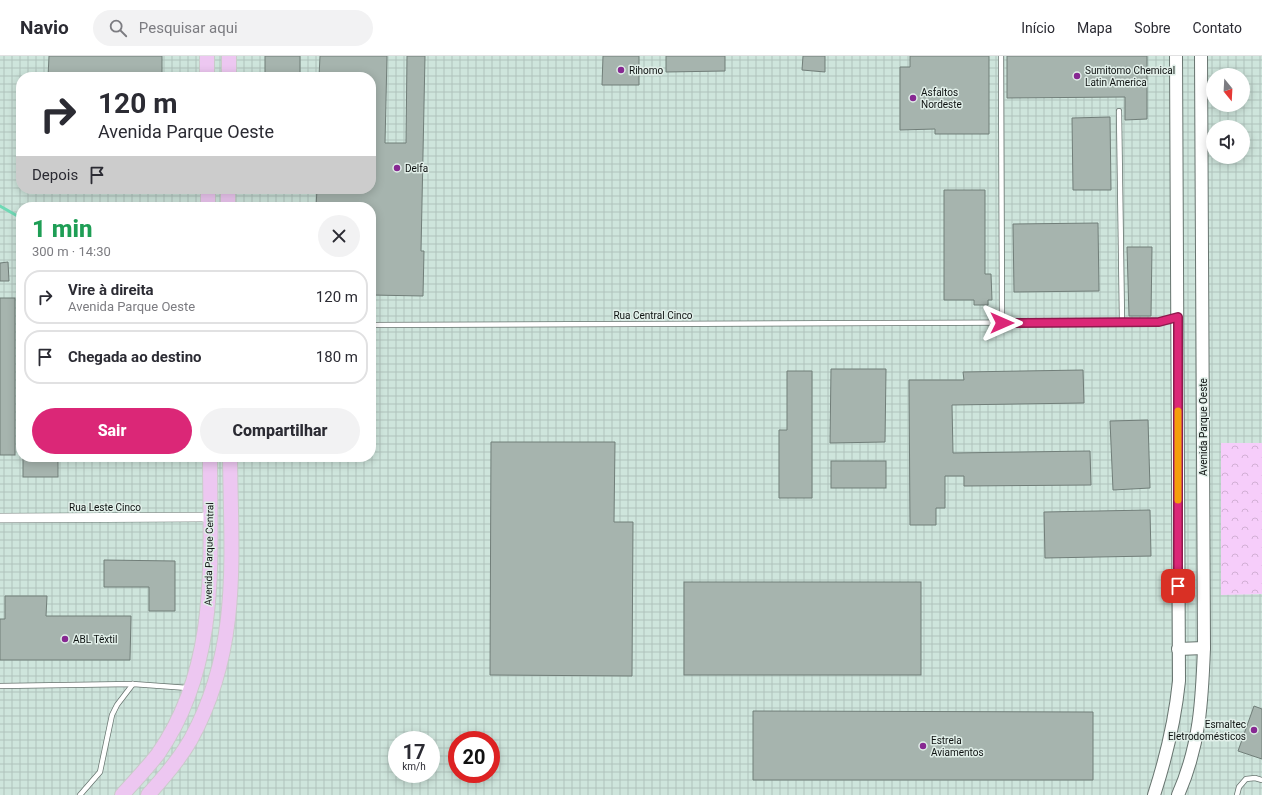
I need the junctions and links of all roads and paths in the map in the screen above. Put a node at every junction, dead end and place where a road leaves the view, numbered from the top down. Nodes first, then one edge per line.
1 (207, 56) edge
2 (229, 56) edge
3 (1000, 56) edge
4 (1176, 56) edge
5 (1201, 56) edge
6 (207, 72) edge
7 (228, 72) edge
8 (1119, 111) dead end
9 (1178, 317) junction
10 (1122, 322) junction
11 (1002, 323) junction
12 (376, 325) edge
13 (210, 462) edge
14 (230, 462) edge
15 (210, 517) junction
16 (0, 518) edge
17 (1204, 648) junction
18 (1178, 649) junction
19 (133, 684) junction
20 (0, 686) edge
21 (191, 688) junction
22 (1262, 780) edge
23 (80, 795) edge
24 (122, 795) edge
25 (148, 795) edge
26 (1154, 795) edge
27 (1178, 795) edge
28 (1237, 795) edge

1 - 6 main road
2 - 7 main road
3 - 11 lane
4 - 9 street
5 - 17 street, Avenida Parque Oeste
8 - 10 lane
9 - 10 lane, Rua Central Cinco
9 - 18 street
10 - 11 lane, Rua Central Cinco
11 - 12 lane, Rua Central Cinco
13 - 15 main road, Avenida Parque Central
14 - 25 main road, Avenida Parque Central
15 - 16 street, Rua Leste Cinco
15 - 21 main road, Avenida Parque Central
17 - 18 street
17 - 27 street, Avenida Parque Oeste
18 - 26 street
19 - 20 lane
19 - 21 lane
19 - 23 lane
21 - 24 main road, Avenida Parque Central
22 - 28 lane

